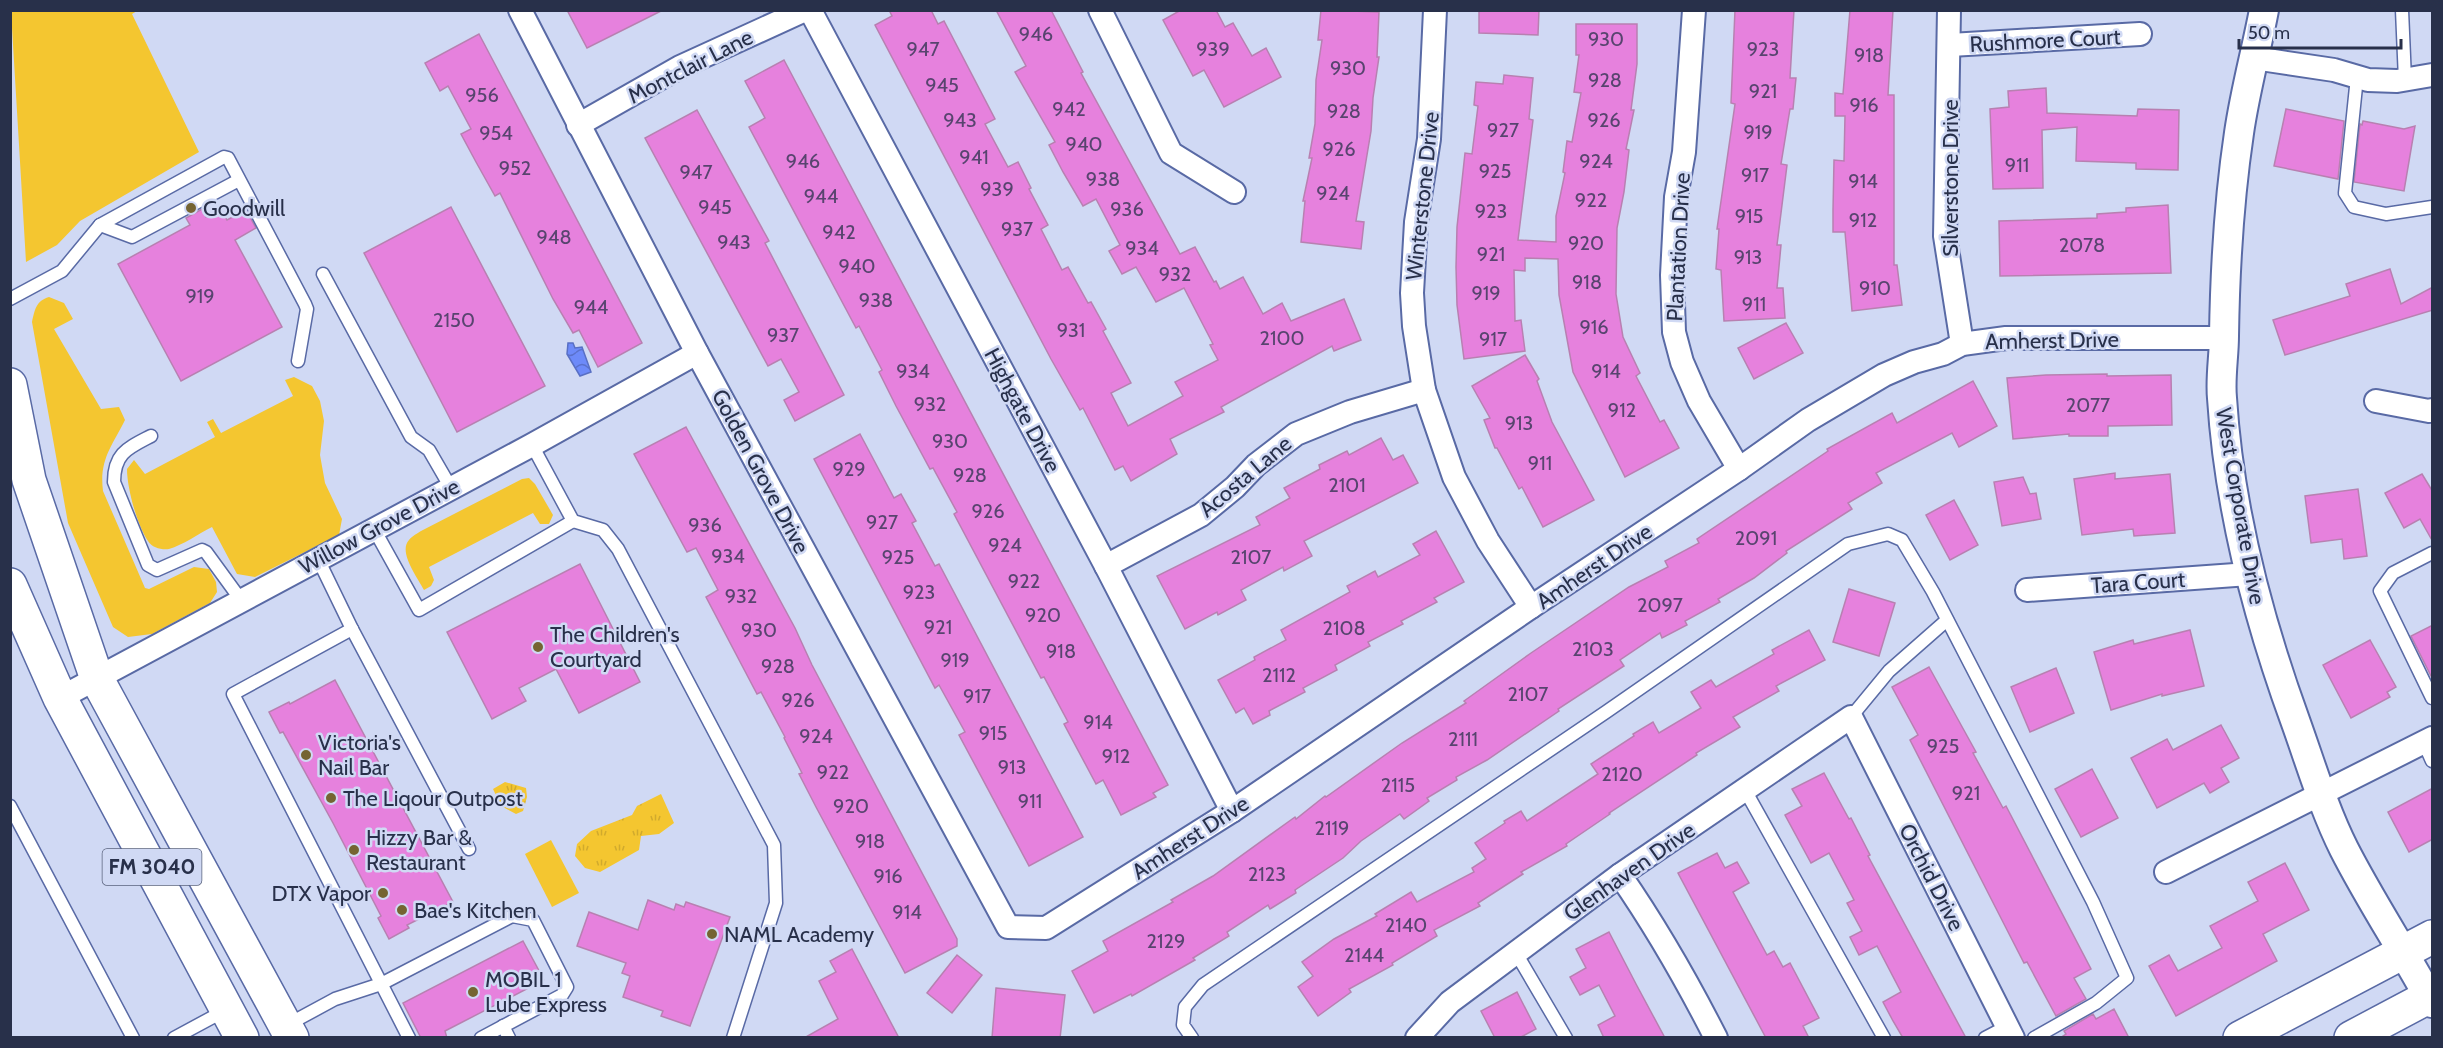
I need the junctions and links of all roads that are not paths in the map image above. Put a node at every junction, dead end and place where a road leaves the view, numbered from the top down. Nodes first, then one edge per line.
1 (520, 10) edge
2 (805, 10) edge
3 (810, 10) edge
4 (1100, 10) edge
5 (1435, 10) edge
6 (1694, 10) edge
7 (1949, 10) edge
8 (2264, 10) edge
9 (2402, 10) edge
10 (2140, 34) dead end
11 (1950, 45) junction
12 (2254, 58) junction
13 (2433, 75) edge
14 (2357, 77) junction
15 (2405, 80) junction
16 (578, 125) junction
17 (239, 180) junction
18 (1234, 192) dead end
19 (2433, 207) edge
20 (100, 225) junction
21 (323, 274) dead end
22 (10, 299) edge
23 (2224, 338) junction
24 (1962, 344) junction
25 (697, 353) junction
26 (298, 361) dead end
27 (10, 385) edge
28 (1424, 390) junction
29 (2376, 401) dead end
30 (2433, 410) edge
31 (151, 436) dead end
32 (532, 445) junction
33 (1739, 469) junction
34 (451, 488) junction
35 (573, 521) junction
36 (374, 529) junction
37 (2433, 553) edge
38 (318, 559) junction
39 (1106, 566) junction
40 (2249, 574) junction
41 (10, 585) edge
42 (2027, 590) dead end
43 (241, 600) junction
44 (1531, 607) junction
45 (1947, 620) junction
46 (352, 629) junction
47 (97, 679) junction
48 (60, 698) junction
49 (2433, 698) edge
50 (1851, 717) junction
51 (2430, 747) edge
52 (1745, 790) junction
53 (2321, 795) junction
54 (10, 806) edge
55 (1232, 811) junction
56 (469, 849) dead end
57 (2166, 872) dead end
58 (1620, 874) junction
59 (1008, 927) joint
60 (2433, 938) edge
61 (1516, 953) junction
62 (2403, 953) junction
63 (381, 984) junction
64 (2431, 999) edge
65 (235, 1023) edge
66 (502, 1026) junction
67 (289, 1032) edge
68 (2011, 1032) edge
69 (133, 1038) edge
70 (174, 1038) edge
71 (409, 1038) edge
72 (480, 1038) edge
73 (509, 1038) edge
74 (733, 1038) edge
75 (1192, 1038) edge
76 (1418, 1038) edge
77 (1566, 1038) edge
78 (1716, 1038) edge
79 (1884, 1038) edge
80 (1985, 1038) edge
81 (2034, 1038) edge
82 (2240, 1038) edge
83 (2351, 1038) edge

1 - 16 street, Golden Grove Drive
2 - 16 street, Montclair Lane
3 - 39 street, Highgate Drive
4 - 18 street
5 - 28 street, Winterstone Drive
6 - 33 street, Plantation Drive
7 - 11 street, Silverstone Drive
8 - 12 street, West Corporate Drive
9 - 15 lane
10 - 11 street, Rushmore Court
11 - 24 street, Silverstone Drive
12 - 14 street
12 - 23 street, West Corporate Drive
13 - 15 street
14 - 15 street
14 - 19 lane
16 - 25 street, Golden Grove Drive
17 - 20 lane
17 - 20 lane
17 - 26 lane
20 - 22 lane
21 - 34 lane
23 - 24 street, Amherst Drive
23 - 40 street, West Corporate Drive
24 - 33 street, Amherst Drive
25 - 32 street, Willow Grove Drive
25 - 59 street, Golden Grove Drive
27 - 47 main road, FM 3040
28 - 39 street, Acosta Lane
28 - 44 street, Winterstone Drive
29 - 30 street
31 - 43 lane
32 - 34 street, Willow Grove Drive
32 - 35 lane
33 - 44 street, Amherst Drive
34 - 36 street, Willow Grove Drive
35 - 36 lane
35 - 74 lane
36 - 38 street, Willow Grove Drive
37 - 49 lane
38 - 43 street, Willow Grove Drive
38 - 46 lane
39 - 55 street, Highgate Drive
40 - 42 street, Tara Court
40 - 53 street, West Corporate Drive
41 - 48 main road, FM 3040
43 - 47 street, Willow Grove Drive
44 - 55 street, Amherst Drive
45 - 50 lane
45 - 75 lane
45 - 81 lane
46 - 56 lane
46 - 63 lane
47 - 48 street, Willow Grove Drive
47 - 67 main road, FM 3040
48 - 65 main road, FM 3040
50 - 52 street, Glenhaven Drive
50 - 68 street, Orchid Drive
51 - 53 street
52 - 58 street, Glenhaven Drive
52 - 79 lane
53 - 57 street
53 - 62 street, West Corporate Drive
54 - 69 lane
55 - 59 street, Amherst Drive
58 - 61 street, Glenhaven Drive
58 - 78 street
60 - 62 main road
61 - 76 street, Glenhaven Drive
61 - 77 lane
62 - 64 street, West Corporate Drive
62 - 82 main road
63 - 66 lane
63 - 67 lane
63 - 71 lane
64 - 83 main road
65 - 70 lane
66 - 72 lane
66 - 73 lane
68 - 80 lane

